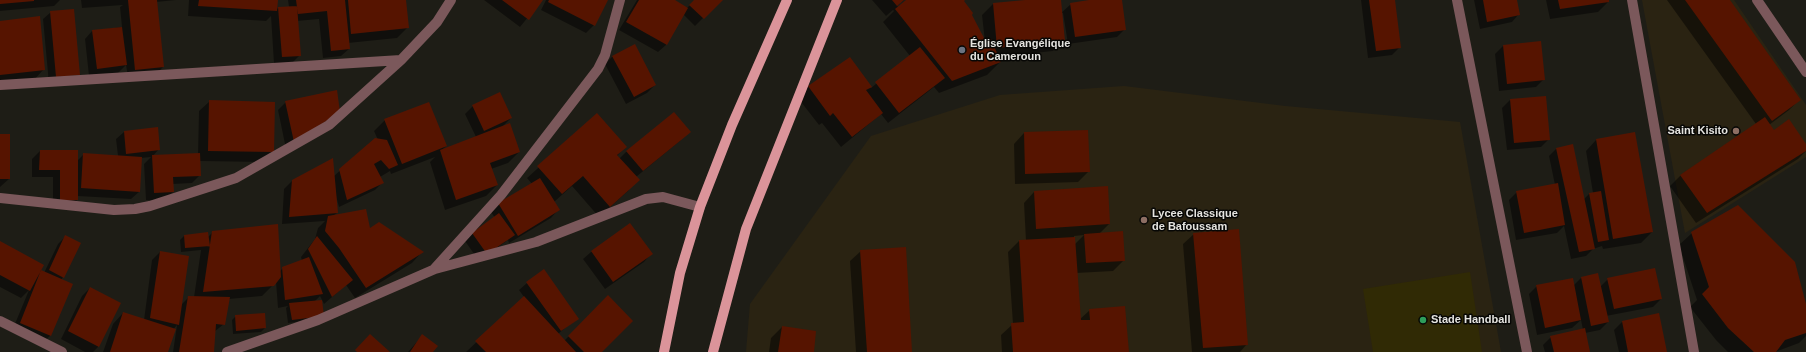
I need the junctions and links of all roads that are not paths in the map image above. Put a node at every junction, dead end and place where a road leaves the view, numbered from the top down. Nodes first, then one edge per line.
1 (451, 0) edge
2 (620, 0) edge
3 (787, 0) edge
4 (837, 0) edge
5 (1457, 0) edge
6 (1632, 0) edge
7 (1756, 0) edge
8 (401, 60) junction
9 (1806, 72) edge
10 (0, 85) edge
11 (0, 198) edge
12 (700, 208) junction
13 (435, 269) junction
14 (0, 321) edge
15 (62, 352) edge
16 (227, 352) edge
17 (664, 352) edge
18 (713, 352) edge
19 (1527, 352) edge
20 (1694, 352) edge

1 - 8 street
2 - 13 street
3 - 12 main road
4 - 18 main road
5 - 19 street
6 - 20 street
7 - 9 street
8 - 10 street
8 - 11 street
12 - 13 street
12 - 17 main road
13 - 16 street
14 - 15 street

